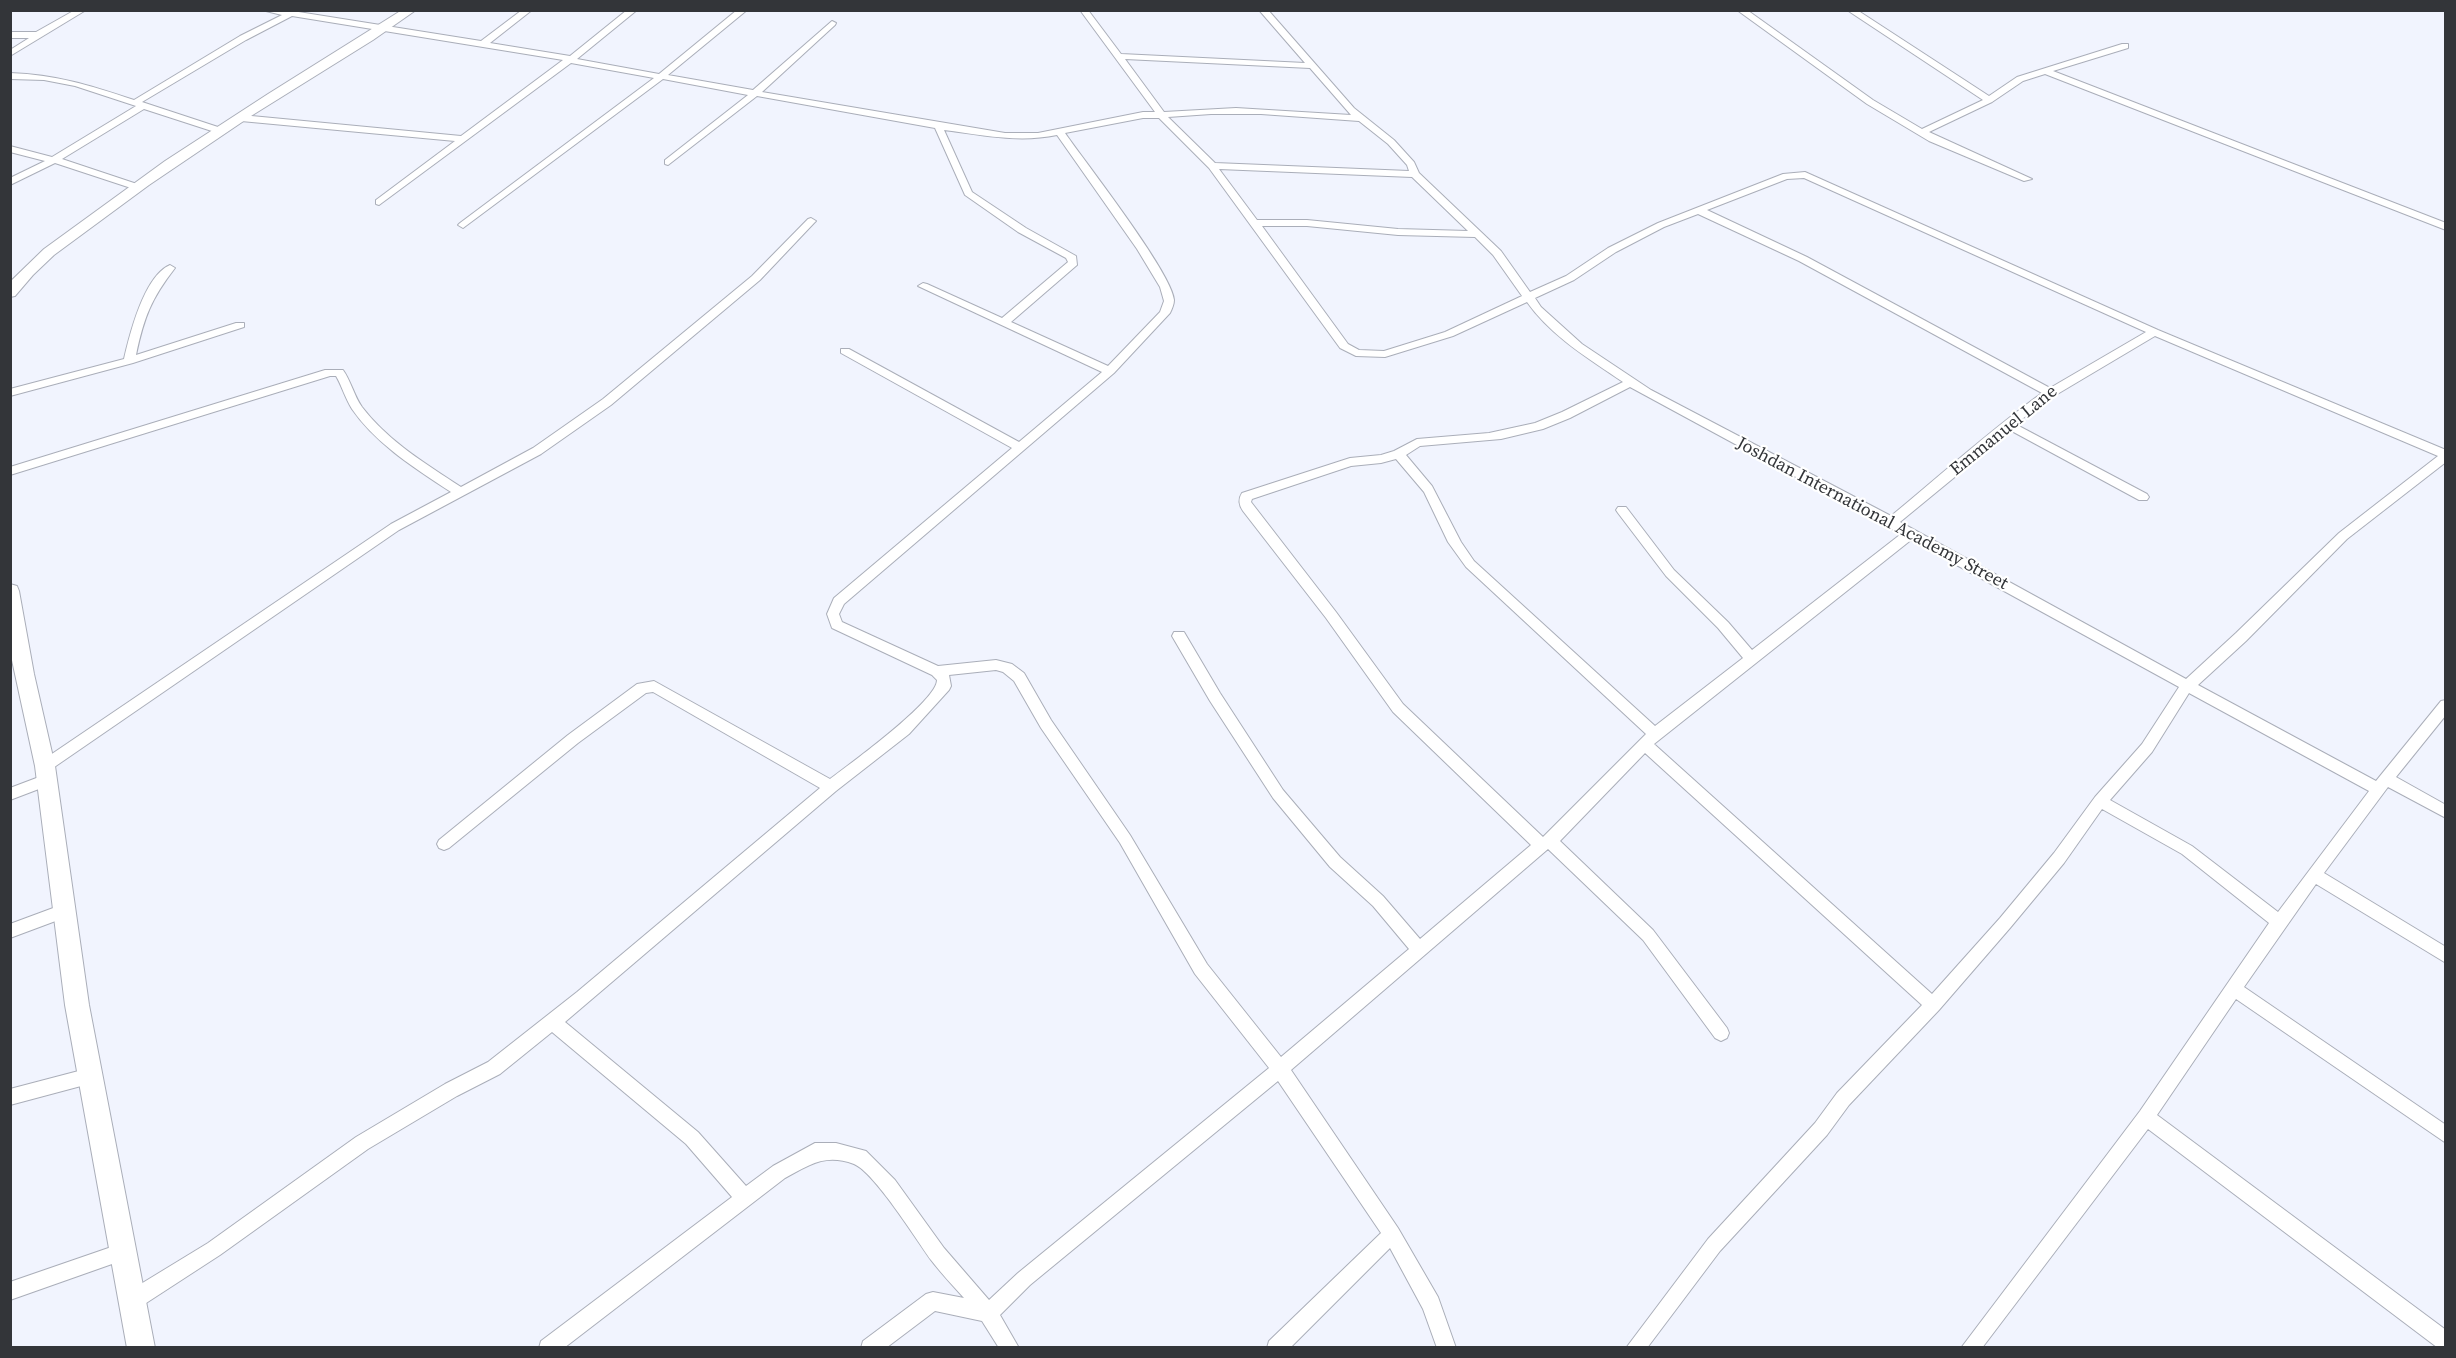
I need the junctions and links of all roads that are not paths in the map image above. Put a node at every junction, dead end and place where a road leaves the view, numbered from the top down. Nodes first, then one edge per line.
1 (82, 10) edge
2 (267, 10) edge
3 (410, 10) edge
4 (528, 10) edge
5 (633, 10) edge
6 (742, 10) edge
7 (1084, 10) edge
8 (1263, 10) edge
9 (1741, 10) edge
10 (1851, 10) edge
11 (290, 14) junction
12 (832, 23) dead end
13 (387, 28) junction
14 (10, 35) edge
15 (38, 35) junction
16 (483, 44) junction
17 (2125, 46) dead end
18 (10, 54) edge
19 (1118, 56) junction
20 (571, 59) junction
21 (1314, 66) junction
22 (2045, 71) junction
23 (10, 76) edge
24 (659, 78) junction
25 (754, 94) junction
26 (1989, 100) junction
27 (139, 104) junction
28 (1161, 115) junction
29 (241, 118) junction
30 (1360, 118) junction
31 (938, 126) junction
32 (221, 130) junction
33 (1059, 132) junction
34 (1924, 134) junction
35 (463, 140) junction
36 (10, 149) edge
37 (54, 160) junction
38 (668, 162) dead end
39 (1212, 166) junction
40 (1415, 174) junction
41 (2027, 179) dead end
42 (10, 182) edge
43 (137, 186) junction
44 (379, 202) dead end
45 (1698, 210) junction
46 (811, 221) dead end
47 (1254, 223) junction
48 (463, 225) dead end
49 (2445, 227) edge
50 (1477, 234) junction
51 (170, 268) dead end
52 (923, 286) dead end
53 (10, 293) edge
54 (1527, 297) junction
55 (1004, 322) junction
56 (240, 325) dead end
57 (2154, 332) junction
58 (845, 351) dead end
59 (129, 361) junction
60 (1110, 371) junction
61 (1631, 382) junction
62 (10, 393) edge
63 (2050, 393) junction
64 (2007, 424) junction
65 (1020, 447) junction
66 (1398, 454) junction
67 (2445, 456) edge
68 (10, 471) edge
69 (460, 492) junction
70 (2143, 497) dead end
71 (1622, 510) dead end
72 (1892, 522) junction
73 (1910, 534) junction
74 (10, 591) edge
75 (1179, 636) dead end
76 (1752, 659) junction
77 (937, 670) junction
78 (17, 676) edge
79 (2186, 687) junction
80 (2445, 705) edge
81 (1650, 739) junction
82 (46, 773) junction
83 (2383, 785) junction
84 (831, 787) junction
85 (10, 794) edge
86 (2100, 801) junction
87 (2445, 812) edge
88 (1546, 843) junction
89 (444, 844) dead end
90 (2314, 875) junction
91 (64, 911) junction
92 (2279, 922) junction
93 (10, 931) edge
94 (1420, 951) junction
95 (2445, 956) edge
96 (2233, 988) junction
97 (1933, 1005) junction
98 (553, 1022) junction
99 (1722, 1033) dead end
100 (1280, 1069) junction
101 (90, 1076) junction
102 (10, 1097) edge
103 (2146, 1117) junction
104 (2445, 1135) edge
105 (745, 1198) junction
106 (1392, 1234) junction
107 (123, 1251) junction
108 (10, 1291) edge
109 (132, 1300) junction
110 (988, 1313) junction
111 (2445, 1342) edge
112 (141, 1347) edge
113 (548, 1347) edge
114 (870, 1347) edge
115 (1010, 1347) edge
116 (1276, 1347) edge
117 (1447, 1347) edge
118 (1635, 1347) edge
119 (1971, 1347) edge

1 - 15 street
2 - 11 street
3 - 13 street
4 - 16 street
5 - 20 street
6 - 24 street
7 - 19 street
8 - 21 street, Joshdan International Academy Street
9 - 34 street
10 - 26 street
11 - 13 street
11 - 27 street
12 - 25 street
13 - 16 street
13 - 29 street
14 - 15 street
15 - 18 street
16 - 20 street
17 - 22 street
19 - 21 street
19 - 28 street
20 - 24 street
20 - 35 street
21 - 30 street, Joshdan International Academy Street
22 - 26 street
22 - 49 street
23 - 27 street
24 - 25 street
24 - 48 street
25 - 31 street
25 - 38 street
26 - 34 street
27 - 32 street
27 - 37 street
28 - 30 street
28 - 33 street
28 - 39 street
29 - 32 street
29 - 35 street
30 - 40 street, Joshdan International Academy Street
31 - 33 street
31 - 55 street
32 - 43 street
33 - 60 street
34 - 41 street
35 - 44 street
36 - 37 street
37 - 42 street
37 - 43 street
39 - 40 street
39 - 47 street
40 - 50 street, Joshdan International Academy Street
43 - 53 street
45 - 54 street
45 - 57 street
45 - 63 street
46 - 69 street
47 - 50 street
47 - 54 street
50 - 54 street, Joshdan International Academy Street
51 - 59 street
52 - 55 street
54 - 61 street, Joshdan International Academy Street
55 - 60 street
56 - 59 street
57 - 63 street, Emmanuel Lane
57 - 67 street
58 - 65 street
59 - 62 street
60 - 65 street
61 - 66 street
61 - 72 street, Joshdan International Academy Street
63 - 64 street, Emmanuel Lane
64 - 70 street
64 - 72 street, Emmanuel Lane
65 - 77 street
66 - 81 street
66 - 88 street
67 - 79 street
68 - 69 street
69 - 82 street
71 - 76 street
72 - 73 street, Joshdan International Academy Street
73 - 76 street
73 - 79 street, Joshdan International Academy Street
74 - 78 street
75 - 94 street
76 - 81 street
77 - 84 street
77 - 100 street
78 - 82 street
79 - 83 street, Joshdan International Academy Street
79 - 86 street
80 - 83 street
81 - 88 street
81 - 97 street
82 - 85 street
82 - 91 street
83 - 87 street, Joshdan International Academy Street
83 - 90 street
84 - 89 street
84 - 98 street
86 - 92 street
86 - 97 street
88 - 94 street
88 - 99 street
90 - 92 street
90 - 95 street
91 - 93 street
91 - 101 street
92 - 96 street
94 - 100 street
96 - 103 street
96 - 104 street
97 - 118 street
98 - 105 street
98 - 109 street
100 - 106 street
100 - 110 street
101 - 102 street
101 - 107 street
103 - 111 street
103 - 119 street
105 - 110 street
105 - 113 street
106 - 116 street
106 - 117 street
107 - 108 street
107 - 109 street
109 - 112 street
110 - 114 street
110 - 115 street

